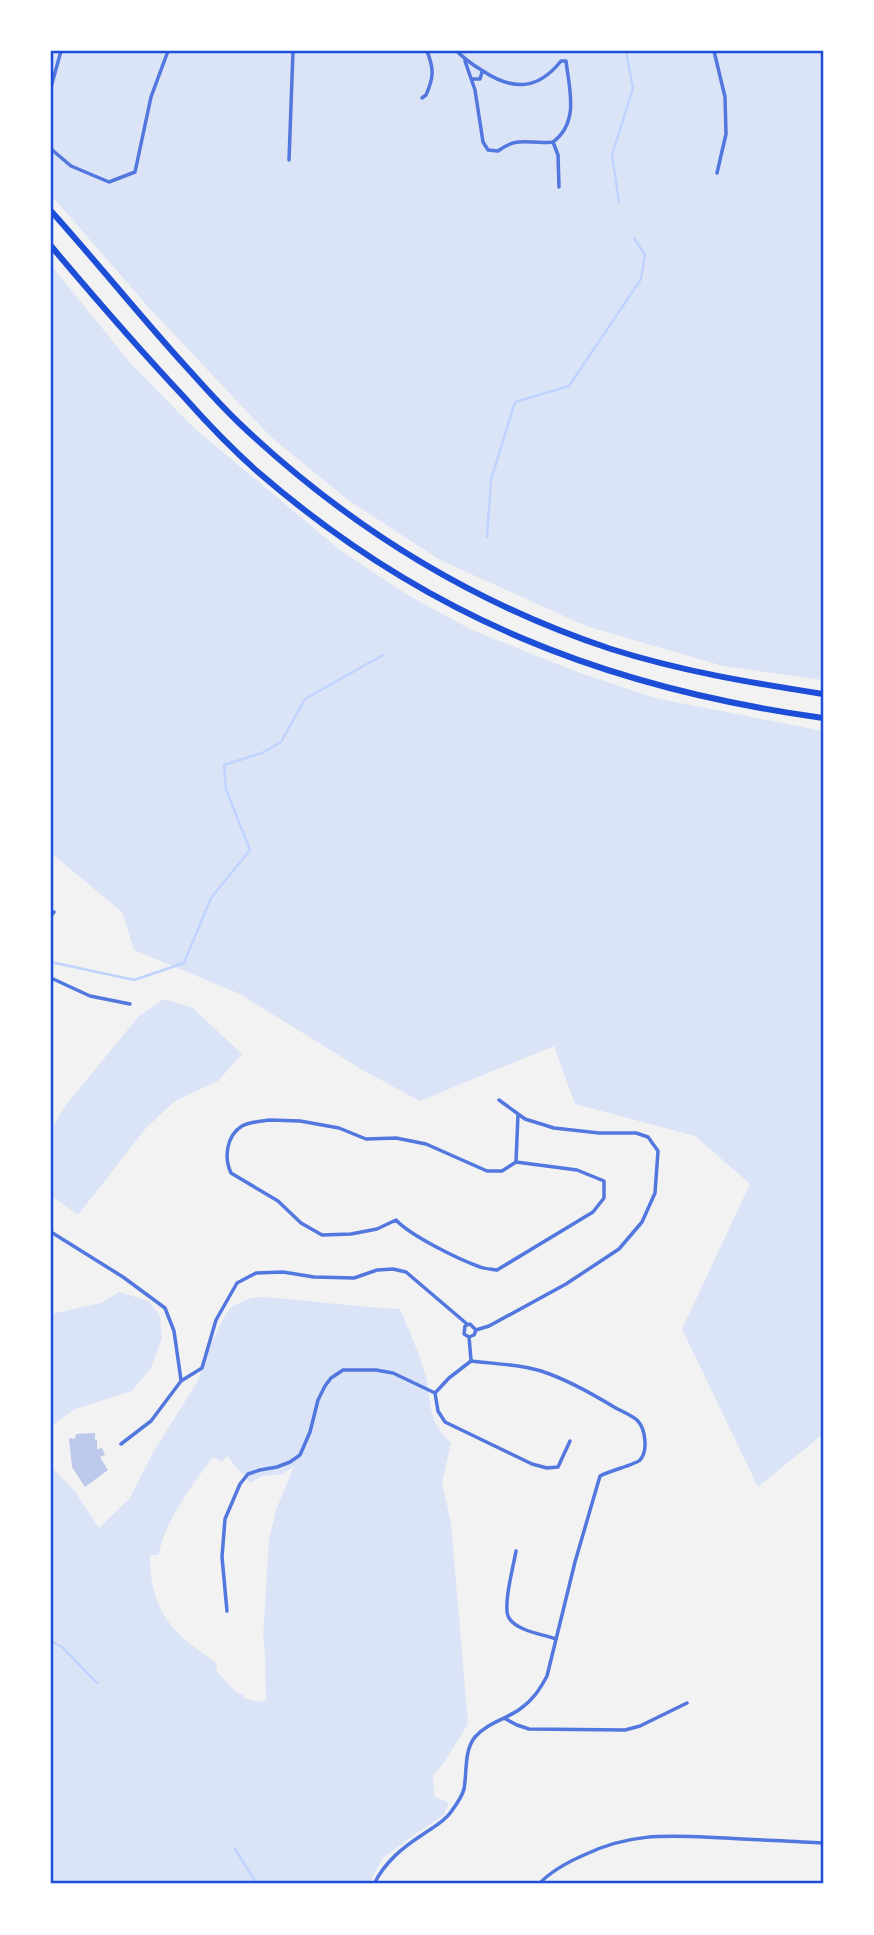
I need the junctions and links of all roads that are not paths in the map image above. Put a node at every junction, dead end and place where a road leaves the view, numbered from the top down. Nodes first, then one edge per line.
1 (61, 51) edge
2 (168, 51) edge
3 (293, 51) edge
4 (427, 51) edge
5 (457, 51) edge
6 (714, 51) edge
7 (465, 61) junction
8 (481, 70) junction
9 (471, 78) junction
10 (51, 87) edge
11 (422, 98) dead end
12 (553, 142) junction
13 (51, 149) edge
14 (289, 160) dead end
15 (718, 173) dead end
16 (559, 187) dead end
17 (51, 211) edge
18 (51, 246) edge
19 (823, 694) edge
20 (823, 718) edge
21 (51, 978) edge
22 (130, 1004) dead end
23 (499, 1100) dead end
24 (518, 1114) junction
25 (516, 1162) junction
26 (51, 1232) edge
27 (467, 1324) junction
28 (476, 1330) junction
29 (469, 1337) junction
30 (471, 1361) junction
31 (181, 1381) junction
32 (435, 1393) junction
33 (570, 1441) dead end
34 (121, 1444) dead end
35 (516, 1551) dead end
36 (227, 1611) dead end
37 (556, 1639) junction
38 (687, 1703) dead end
39 (504, 1718) junction
40 (823, 1843) edge
41 (374, 1884) edge
42 (539, 1884) edge

1 - 10 street
2 - 13 street
3 - 14 street
4 - 11 street
5 - 7 street
6 - 15 street
7 - 8 street
7 - 9 street
8 - 9 street
8 - 12 street
9 - 12 street
12 - 16 street
17 - 19 highway
18 - 20 highway
21 - 22 street
23 - 24 street
24 - 25 street
24 - 28 street
25 - 25 street
26 - 31 street
27 - 28 street
27 - 29 street
27 - 31 street
28 - 29 street
29 - 30 street
30 - 32 street
30 - 37 street
31 - 34 street
32 - 33 street
32 - 36 street
35 - 37 street
37 - 39 street
38 - 39 street
39 - 41 street
40 - 42 street

